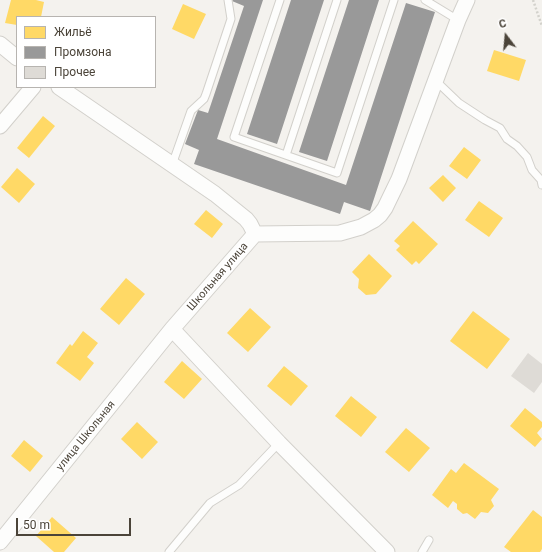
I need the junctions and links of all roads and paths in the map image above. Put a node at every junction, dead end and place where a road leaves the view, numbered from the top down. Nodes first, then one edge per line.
1 (228, 0) edge
2 (280, 0) edge
3 (337, 0) edge
4 (394, 0) edge
5 (425, 0) edge
6 (467, 0) edge
7 (533, 0) edge
8 (458, 20) junction
9 (542, 26) edge
10 (0, 44) edge
11 (16, 57) edge
12 (435, 80) junction
13 (32, 88) edge
14 (60, 88) edge
15 (0, 126) edge
16 (286, 155) junction
17 (172, 165) junction
18 (542, 185) edge
19 (255, 234) junction
20 (172, 329) junction
21 (279, 443) junction
22 (429, 540) dead end
23 (0, 542) edge
24 (168, 552) edge
25 (388, 552) edge
26 (422, 552) edge

1 - 17 lane
2 - 16 lane
3 - 16 lane
4 - 16 lane
5 - 8 lane
6 - 8 street
7 - 9 path
8 - 12 street
10 - 11 street
12 - 18 lane
12 - 19 street
13 - 15 street
14 - 17 street, Школьная улица
17 - 19 street, Школьная улица
19 - 20 street, Школьная улица
20 - 21 street
20 - 23 street, улица Школьная
21 - 24 lane
21 - 25 street
22 - 26 lane

